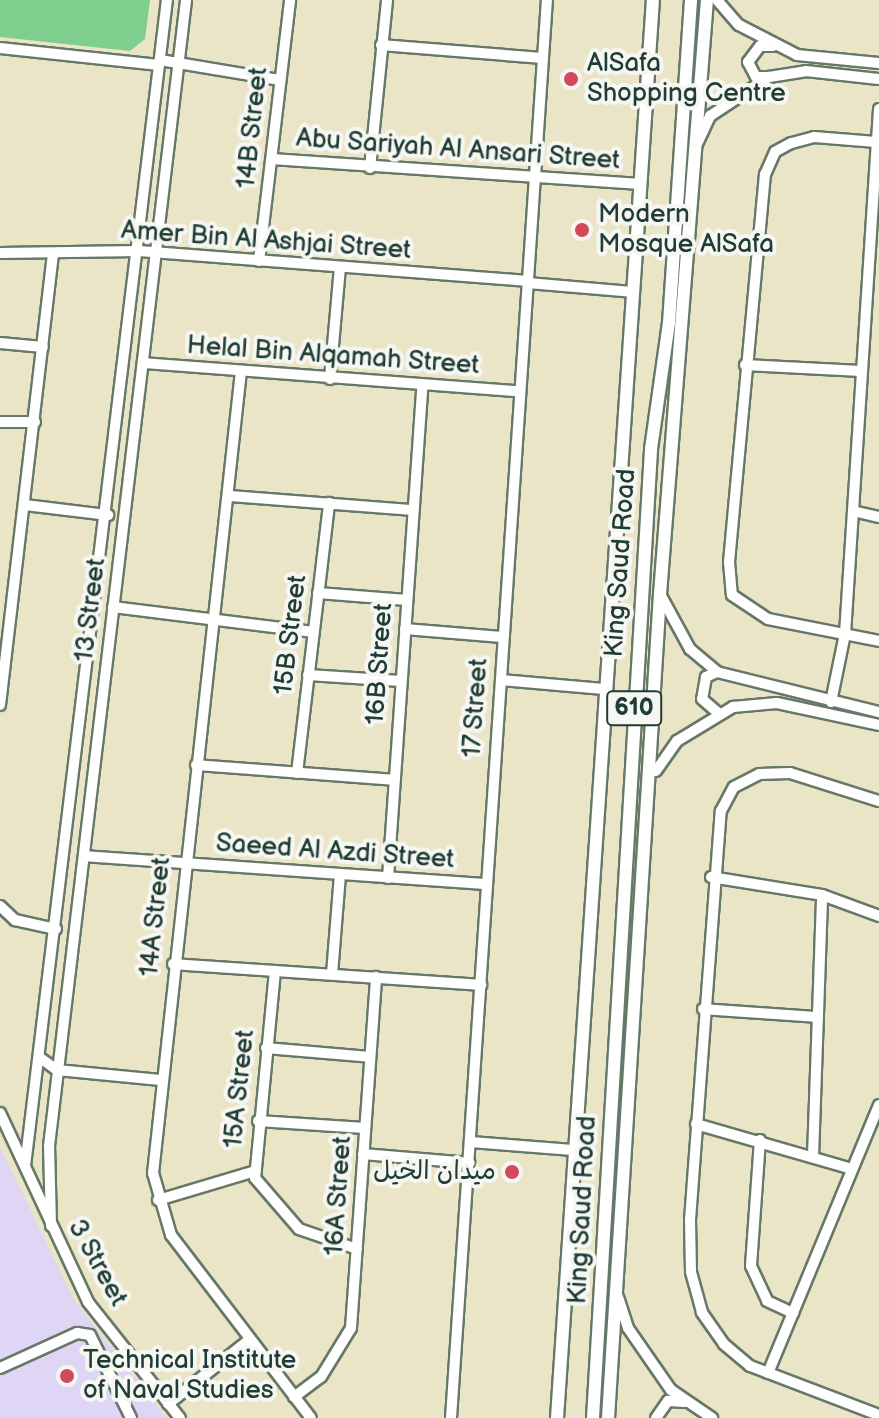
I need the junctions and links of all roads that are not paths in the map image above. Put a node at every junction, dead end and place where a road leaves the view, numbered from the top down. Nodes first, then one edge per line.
1 (167, 0) edge
2 (186, 0) edge
3 (290, 0) edge
4 (387, 0) edge
5 (547, 0) edge
6 (653, 0) edge
7 (691, 0) edge
8 (707, 0) edge
9 (717, 0) edge
10 (381, 45) junction
11 (775, 47) junction
12 (0, 48) edge
13 (542, 58) junction
14 (159, 63) junction
15 (879, 63) edge
16 (178, 69) junction
17 (769, 77) junction
18 (879, 79) edge
19 (280, 80) junction
20 (879, 109) edge
21 (698, 142) junction
22 (876, 142) junction
23 (273, 159) junction
24 (370, 168) junction
25 (535, 174) junction
26 (639, 184) junction
27 (876, 188) edge
28 (139, 251) junction
29 (156, 252) junction
30 (0, 253) edge
31 (53, 256) junction
32 (259, 261) junction
33 (340, 267) junction
34 (528, 282) junction
35 (632, 292) junction
36 (866, 298) junction
37 (879, 300) edge
38 (0, 343) edge
39 (43, 347) junction
40 (143, 363) junction
41 (745, 365) junction
42 (241, 371) junction
43 (861, 371) junction
44 (330, 379) junction
45 (422, 387) junction
46 (519, 391) junction
47 (0, 422) edge
48 (35, 422) junction
49 (230, 496) junction
50 (329, 503) junction
51 (25, 505) junction
52 (413, 510) junction
53 (853, 511) junction
54 (108, 515) junction
55 (879, 517) edge
56 (318, 593) junction
57 (660, 594) junction
58 (407, 600) junction
59 (113, 607) junction
60 (217, 620) junction
61 (405, 629) junction
62 (313, 632) junction
63 (845, 634) junction
64 (502, 637) junction
65 (879, 641) edge
66 (717, 672) junction
67 (308, 675) junction
68 (501, 680) junction
69 (401, 681) junction
70 (604, 689) junction
71 (831, 702) junction
72 (0, 703) edge
73 (879, 712) edge
74 (719, 714) junction
75 (879, 725) edge
76 (196, 765) junction
77 (656, 771) dead end
78 (297, 773) junction
79 (394, 780) junction
80 (879, 801) edge
81 (84, 856) junction
82 (183, 865) junction
83 (340, 875) junction
84 (711, 877) junction
85 (388, 878) junction
86 (487, 884) junction
87 (822, 895) junction
88 (0, 906) edge
89 (879, 916) edge
90 (56, 929) junction
91 (173, 964) junction
92 (275, 971) junction
93 (332, 974) junction
94 (376, 977) junction
95 (481, 985) junction
96 (703, 1009) junction
97 (818, 1017) junction
98 (266, 1048) junction
99 (39, 1057) junction
100 (370, 1057) junction
101 (57, 1070) junction
102 (161, 1080) junction
103 (879, 1105) edge
104 (0, 1113) edge
105 (258, 1121) junction
106 (696, 1124) junction
107 (365, 1128) junction
108 (760, 1140) junction
109 (471, 1142) junction
110 (573, 1150) junction
111 (363, 1154) junction
112 (813, 1157) junction
113 (48, 1159) junction
114 (470, 1163) junction
115 (852, 1169) junction
116 (27, 1170) junction
117 (255, 1171) junction
118 (158, 1200) junction
119 (51, 1226) junction
120 (357, 1249) junction
121 (617, 1295) junction
122 (793, 1313) junction
123 (249, 1340) junction
124 (0, 1368) edge
125 (768, 1373) junction
126 (294, 1397) junction
127 (687, 1403) junction
128 (168, 1404) junction
129 (876, 1413) edge
130 (131, 1418) edge
131 (180, 1418) edge
132 (311, 1418) edge
133 (451, 1418) edge
134 (557, 1418) edge
135 (593, 1418) edge
136 (608, 1418) edge
137 (656, 1418) edge
138 (712, 1418) edge

1 - 14 street, 13 Street
2 - 16 street, 13 Street
3 - 19 street, 14B Street
4 - 10 street
5 - 13 street, 17 Street
6 - 26 main road, King Saud Road / 610
7 - 135 main road, King Saud Road / 610
8 - 21 main road
9 - 11 street
10 - 13 street
10 - 24 street
11 - 15 street
11 - 17 street
12 - 14 street
13 - 25 street, 17 Street
14 - 16 street
14 - 28 street, 13 Street
16 - 19 street
16 - 29 street, 13 Street
17 - 18 street
17 - 21 street
19 - 23 street, 14B Street
20 - 22 street
21 - 57 main road
22 - 27 street
22 - 41 street
23 - 24 street, Abu Sariyah Al Ansari Street
23 - 32 street, 14B Street
24 - 25 street, Abu Sariyah Al Ansari Street
25 - 26 street, Abu Sariyah Al Ansari Street
25 - 34 street, 17 Street
26 - 35 main road, King Saud Road / 610
27 - 36 street
28 - 29 street, Amer Bin Al Ashjai Street
28 - 31 street, Amer Bin Al Ashjai Street
28 - 54 street, 13 Street
29 - 32 street, Amer Bin Al Ashjai Street
29 - 40 street, 13 Street
30 - 31 street, Amer Bin Al Ashjai Street
31 - 39 street
32 - 33 street, Amer Bin Al Ashjai Street
33 - 34 street, Amer Bin Al Ashjai Street
33 - 44 street
34 - 35 street, Amer Bin Al Ashjai Street
34 - 46 street, 17 Street
35 - 70 main road, King Saud Road / 610
36 - 37 street
36 - 43 street
38 - 39 street
39 - 48 street
40 - 42 street, Helal Bin Alqamah Street
40 - 59 street, 13 Street
41 - 43 street
41 - 63 street
42 - 44 street, Helal Bin Alqamah Street
42 - 49 street, 14A Street
43 - 53 street
44 - 45 street, Helal Bin Alqamah Street
45 - 46 street, Helal Bin Alqamah Street
45 - 52 street, 16B Street
46 - 64 street, 17 Street
47 - 48 street
48 - 51 street
49 - 50 street
49 - 60 street, 14A Street
50 - 52 street
50 - 56 street, 15B Street
51 - 54 street
51 - 72 street
52 - 58 street, 16B Street
53 - 55 street
53 - 63 street
54 - 90 street, 13 Street
56 - 58 street
56 - 62 street, 15B Street
57 - 66 street
57 - 121 main road
58 - 61 street, 16B Street
59 - 60 street
59 - 81 street, 13 Street
60 - 62 street
60 - 76 street, 14A Street
61 - 64 street
61 - 69 street, 16B Street
62 - 67 street, 15B Street
63 - 65 street
63 - 71 street
64 - 68 street, 17 Street
66 - 71 street
66 - 74 street
67 - 69 street
67 - 78 street, 15B Street
68 - 70 street
68 - 86 street, 17 Street
69 - 79 street, 16B Street
70 - 110 main road, King Saud Road / 610
71 - 73 street
74 - 75 street
74 - 77 street
76 - 78 street
76 - 82 street, 14A Street
78 - 79 street
79 - 85 street, 16B Street
80 - 84 street
81 - 82 street, Saeed Al Azdi Street
81 - 101 street, 13 Street
82 - 83 street, Saeed Al Azdi Street
82 - 91 street, 14A Street
83 - 85 street, Saeed Al Azdi Street
83 - 93 street
84 - 87 street
84 - 96 street
85 - 86 street, Saeed Al Azdi Street
86 - 95 street, 17 Street
87 - 89 street
87 - 97 street
88 - 90 street
90 - 99 street, 13 Street
91 - 92 street
91 - 102 street, 14A Street
92 - 93 street
92 - 98 street, 15A Street
93 - 94 street
94 - 95 street
94 - 100 street, 16A Street
95 - 109 street, 17 Street
96 - 97 street
96 - 106 street
97 - 112 street
98 - 100 street
98 - 105 street, 15A Street
99 - 101 street
99 - 116 street, 13 Street
100 - 107 street, 16A Street
101 - 102 street
101 - 113 street, 13 Street
102 - 118 street, 14A Street
103 - 115 street
104 - 116 street, 3 Street
105 - 107 street
105 - 117 street, 15A Street
106 - 108 street
106 - 125 street
107 - 111 street, 16A Street
108 - 112 street
108 - 122 street
109 - 110 street
109 - 114 street, 17 Street
110 - 134 main road, King Saud Road / 610
111 - 114 street
111 - 120 street, 16A Street
112 - 115 street
113 - 116 street
113 - 119 street, 13 Street
114 - 133 street, 17 Street
115 - 122 street
116 - 119 street, 3 Street
117 - 118 street
117 - 120 street, 15A Street
118 - 123 street, 14A Street
119 - 128 street, 3 Street
120 - 126 street, 16A Street
121 - 127 street
121 - 136 main road
122 - 125 street
123 - 126 street, 14A Street
123 - 128 street
124 - 130 street
125 - 129 street
126 - 132 street, 14A Street
127 - 137 street
127 - 138 street
128 - 131 street, 3 Street

